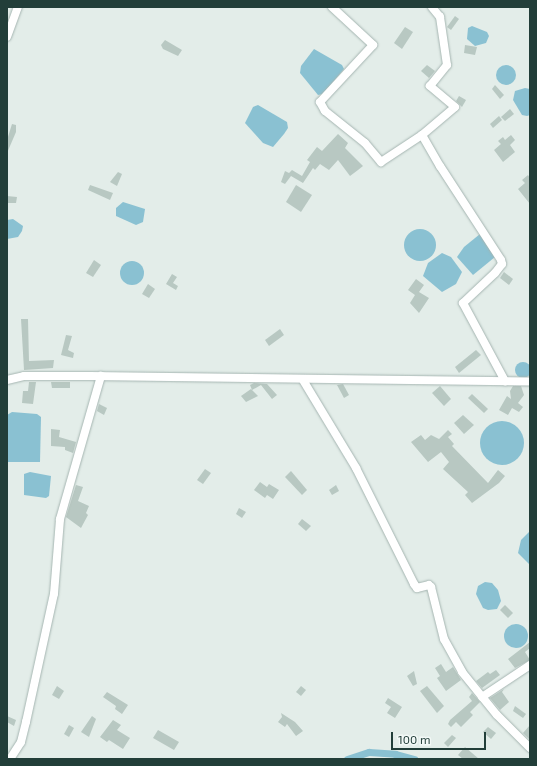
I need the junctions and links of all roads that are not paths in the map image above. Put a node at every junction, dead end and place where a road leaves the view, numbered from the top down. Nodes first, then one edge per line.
1 (18, 7) edge
2 (332, 7) edge
3 (432, 7) edge
4 (7, 37) edge
5 (422, 135) junction
6 (101, 376) junction
7 (7, 380) edge
8 (303, 380) junction
9 (505, 381) junction
10 (530, 381) edge
11 (530, 665) edge
12 (482, 697) junction
13 (530, 748) edge
14 (10, 759) edge

1 - 4 street
2 - 5 street
3 - 5 street
5 - 9 street
6 - 7 street
6 - 8 street
6 - 14 street
8 - 9 street
8 - 12 street
9 - 10 street
11 - 12 street
12 - 13 street

